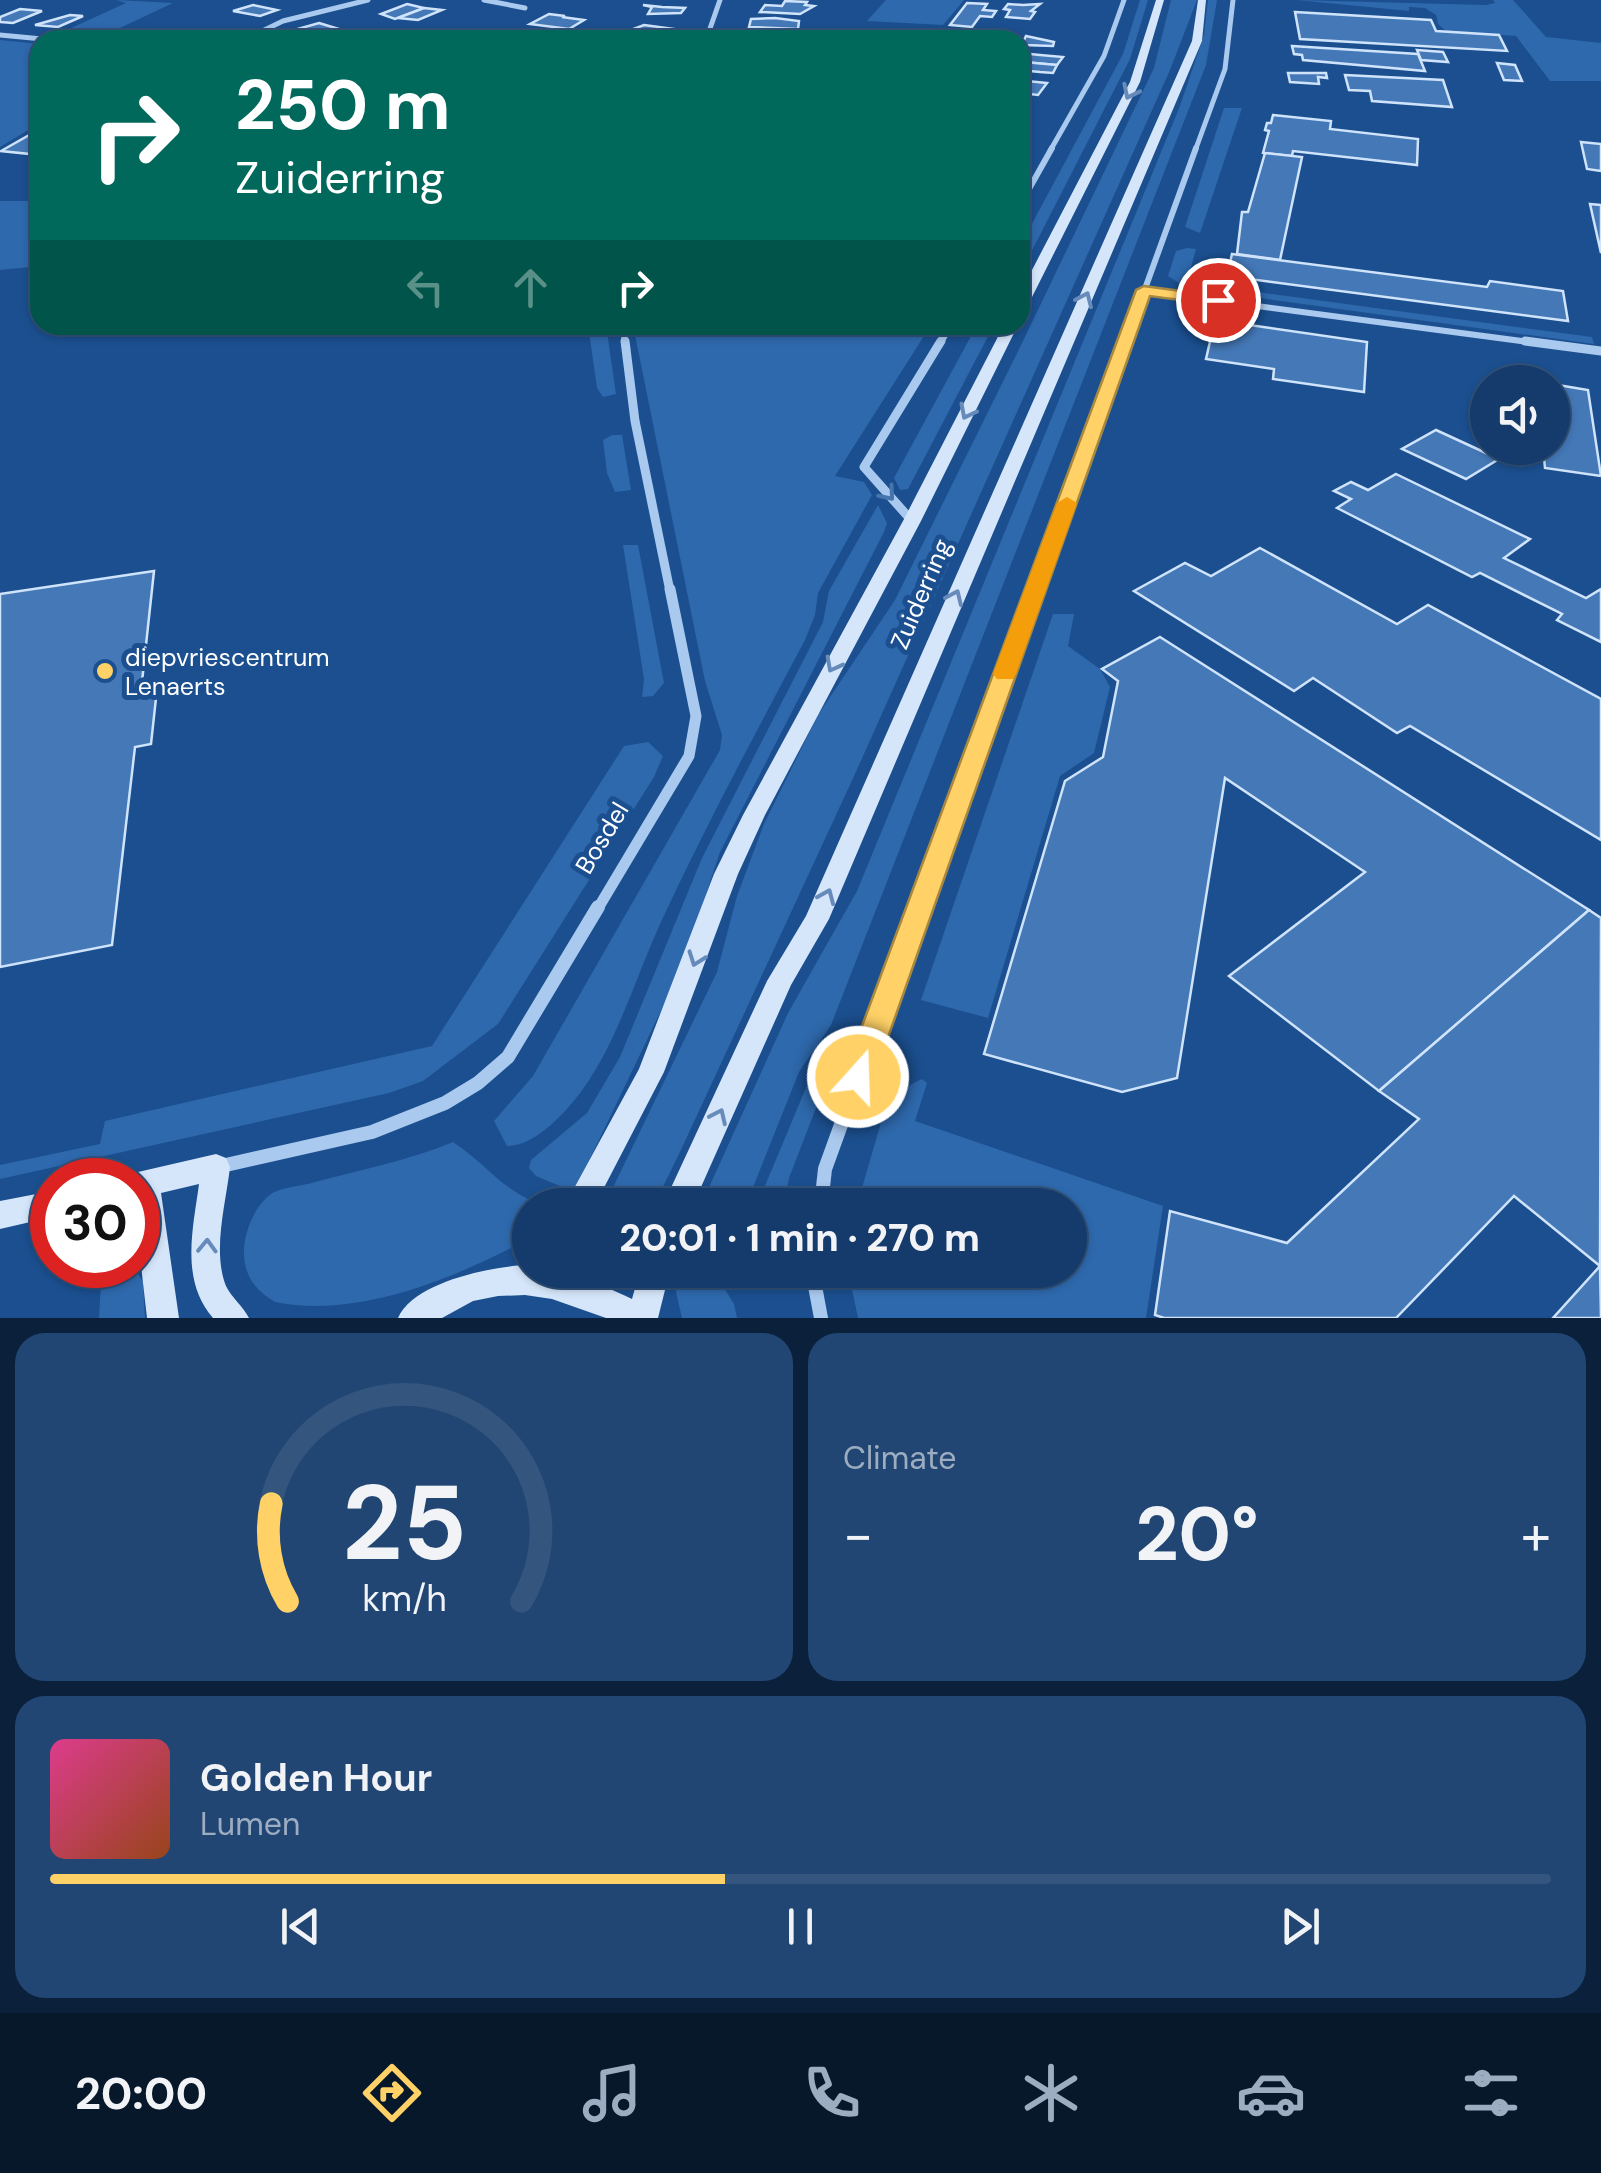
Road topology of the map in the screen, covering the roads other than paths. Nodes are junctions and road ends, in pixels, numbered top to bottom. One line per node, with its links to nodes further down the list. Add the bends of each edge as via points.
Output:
1 (368, 0): 9 (street)
2 (484, 0): 8 (street)
3 (720, 0): 10 (street)
4 (1124, 0): 13 (street, via 1104,56)
5 (1160, 0): 14 (main road, one-way to 14, via 1135,82)
6 (1202, 0): 24 (main road, Zuiderring, one-way to 6, via 780,981 817,919 1197,41)
7 (1233, 0): 15 (street, via 1226,69)
8 (526, 8)
9 (265, 30)
10 (710, 30)
11 (0, 35): 12 (street)
12 (30, 38)
13 (1030, 187)
14 (1030, 287)
15 (1144, 290): 19 (street); 25 (street)
16 (624, 335): 21 (street, Bosdel, via 642,456 696,716 689,756 508,1056 486,1080 419,1117)
17 (945, 335): 20 (street, Zuiderring, one-way to 20, via 864,467)
18 (1006, 335): 20 (main road, Zuiderring, one-way to 20)
19 (1601, 351)
20 (912, 521): 23 (main road, Zuiderring, one-way to 23, via 754,816 650,1072)
21 (216, 1167): 22 (main road, Bosdel); 34 (main road, one-way to 21, via 213,1294 205,1256)
22 (160, 1180)
23 (589, 1188)
24 (686, 1188)
25 (823, 1188)
26 (30, 1209): 27 (main road)
27 (0, 1215)
28 (512, 1277): 35 (main road, via 443,1296)
29 (157, 1288): 33 (main road, Bosdel)
30 (573, 1288): 36 (main road)
31 (649, 1288): 36 (main road)
32 (815, 1288): 37 (street)
33 (162, 1318)
34 (233, 1318)
35 (414, 1318)
36 (640, 1318)
37 (821, 1318)

